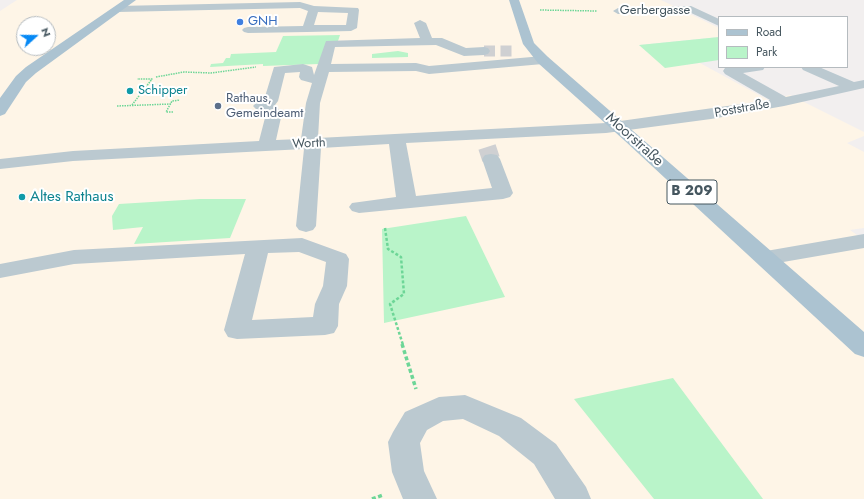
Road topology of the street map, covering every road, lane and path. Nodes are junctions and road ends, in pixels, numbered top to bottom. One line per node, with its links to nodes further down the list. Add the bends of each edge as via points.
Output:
1 (131, 0): 3 (main road)
2 (516, 5): 5 (path, Gerbergasse); 11 (main road, Moorstraße / B 209, via 524,33)
3 (118, 9): 4 (street, via 300,5); 27 (main road, via 26,75 9,95)
4 (314, 9): 8 (street); 8 (street, via 354,10 351,28)
5 (618, 11): 6 (street, Gerbergasse, via 691,9)
6 (718, 22)
7 (420, 23): 10 (street)
8 (307, 29): 9 (street)
9 (248, 30)
10 (428, 42): 12 (street, via 438,41 464,52); 18 (street, via 330,44)
11 (534, 50): 13 (street); 14 (main road, Moorstraße / B 209)
12 (484, 51)
13 (517, 51)
14 (543, 60): 18 (street, via 429,70 416,67); 29 (main road, Moorstraße / B 209)
15 (258, 67): 19 (path)
16 (751, 68): 23 (street, via 730,71)
17 (811, 68): 21 (street)
18 (321, 75): 31 (street, via 313,103); 32 (street, via 306,77 306,70 303,68 279,70 271,101 261,106 274,113)
19 (156, 76)
20 (136, 79): 26 (path, via 152,78)
21 (858, 85): 23 (street, Poststraße)
22 (180, 100): 24 (path, via 172,100)
23 (784, 102): 29 (street, Poststraße)
24 (171, 104): 26 (path); 28 (path, via 166,112)
25 (117, 106): 26 (path)
26 (131, 106)
27 (0, 111)
28 (173, 112)
29 (619, 126): 33 (street, Worth); 41 (main road, Moorstraße / B 209)
30 (397, 140): 31 (street, Worth); 33 (street, Worth); 35 (street)
31 (311, 144): 32 (street, Worth); 37 (street)
32 (266, 146): 34 (street, Worth, via 73,156)
33 (487, 147): 35 (street, via 503,193)
34 (0, 164)
35 (407, 203): 36 (street)
36 (358, 207)
37 (306, 226)
38 (385, 229): 44 (path, via 388,249 401,257 404,294 390,304)
39 (864, 241): 41 (street)
40 (258, 247): 40 (street, via 302,245 338,258 335,286 327,304 325,326 237,330); 42 (street, via 74,257)
41 (766, 258): 43 (main road, Moorstraße / B 209)
42 (0, 271)
43 (864, 348)
44 (411, 374)
45 (420, 499): 46 (street, via 408,472 404,442 416,421 439,409 465,407 510,426 545,454)
46 (574, 499)

